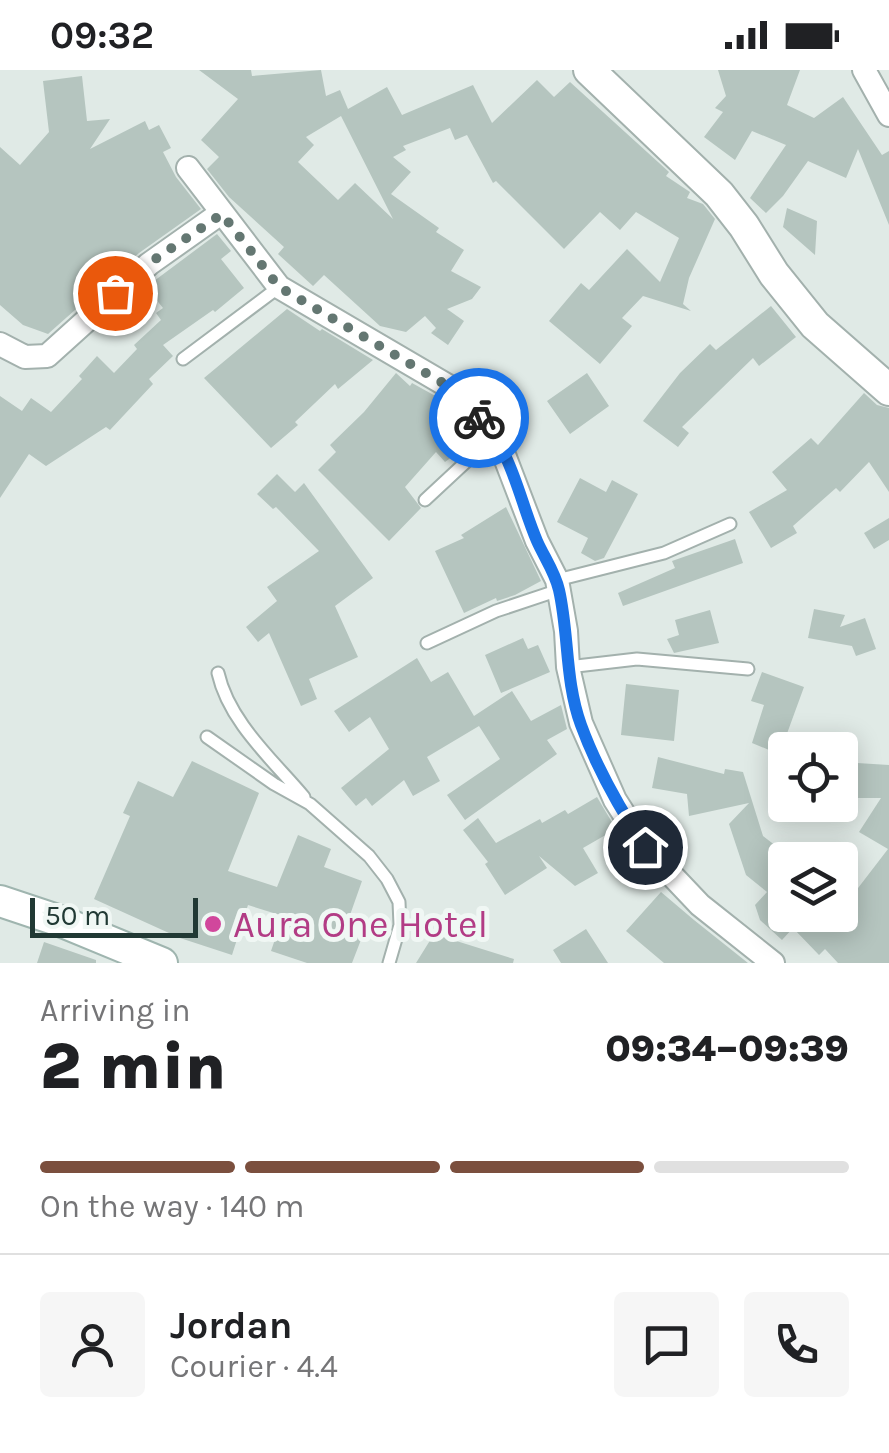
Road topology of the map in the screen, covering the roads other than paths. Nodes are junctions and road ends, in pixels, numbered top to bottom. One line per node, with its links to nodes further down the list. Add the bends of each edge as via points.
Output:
1 (589, 70): 9 (street, via 719,194 815,325)
2 (864, 70): 3 (street)
3 (889, 116)
4 (188, 168): 5 (street)
5 (222, 214): 6 (street); 7 (street, via 148,264 47,356 25,357)
6 (279, 287): 8 (lane); 10 (street, via 448,386)
7 (0, 344)
8 (182, 359)
9 (889, 390)
10 (496, 434): 11 (lane); 13 (street)
11 (425, 500)
12 (730, 524): 13 (lane, via 664,553)
13 (558, 585): 14 (lane); 15 (street)
14 (427, 642)
15 (568, 667): 16 (lane, via 637,659); 23 (street, via 580,724 645,847 700,905)
16 (748, 668)
17 (218, 674): 19 (lane, via 240,720)
18 (207, 737): 19 (lane)
19 (310, 804): 22 (lane, via 369,856 399,902)
20 (0, 901): 21 (street)
21 (162, 963)
22 (389, 963)
23 (773, 963)

